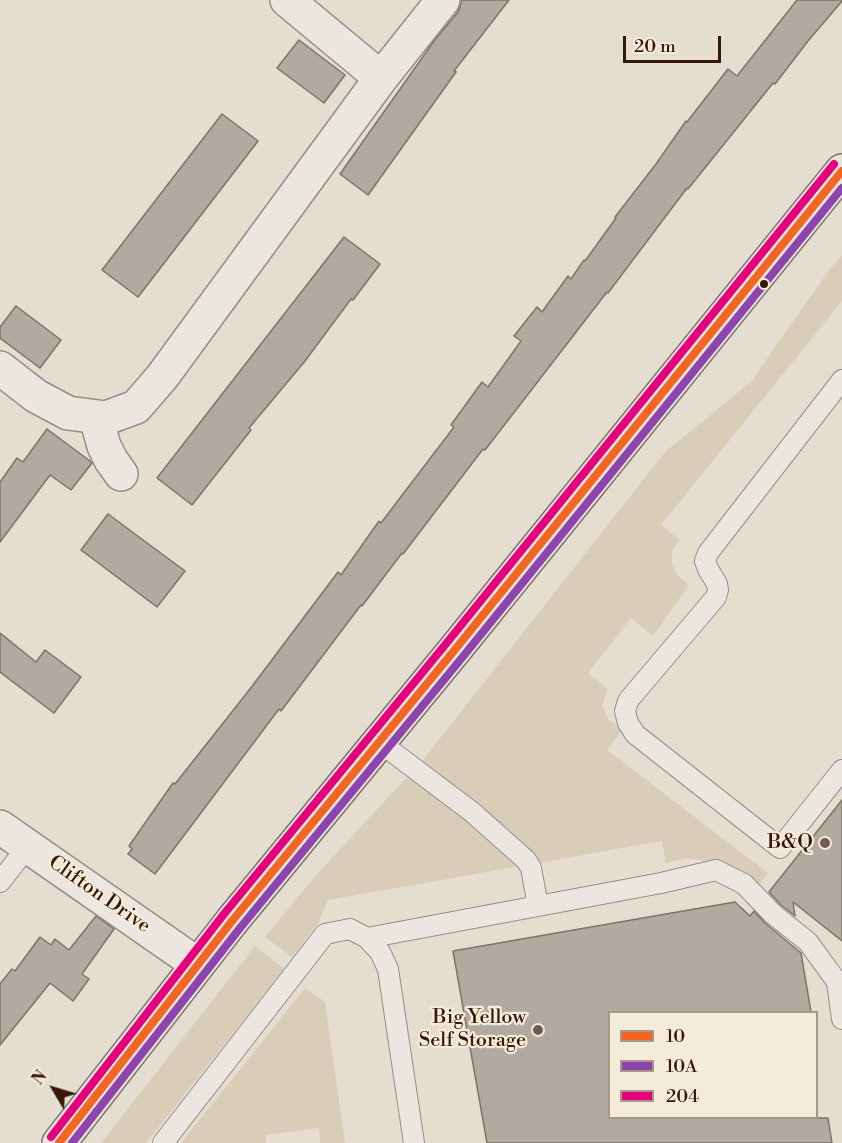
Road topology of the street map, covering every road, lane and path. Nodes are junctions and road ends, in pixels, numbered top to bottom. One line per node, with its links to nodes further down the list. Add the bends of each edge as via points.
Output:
1 (287, 0): 3 (street)
2 (443, 0): 3 (street)
3 (381, 78): 7 (street, via 136,407 106,418)
4 (842, 171): 9 (main road)
5 (3, 376): 7 (street, via 68,413)
6 (842, 380): 10 (lane, via 708,554 705,561 717,584 716,597 628,701 625,711 635,734 780,848)
7 (96, 417): 8 (street, via 104,446)
8 (121, 474)
9 (378, 741): 14 (lane, via 472,812 526,860); 16 (main road)
10 (842, 770)
11 (0, 827): 12 (street, Clifton Drive)
12 (28, 846): 13 (lane); 16 (street, Clifton Drive)
13 (0, 882)
14 (538, 906): 15 (lane); 17 (lane, via 716,870 744,884 808,942 837,982)
15 (367, 938): 19 (lane, via 350,929 325,934); 20 (lane, via 388,969)
16 (197, 964): 18 (main road)
17 (842, 1019)
18 (59, 1143)
19 (163, 1143)
20 (414, 1143)

